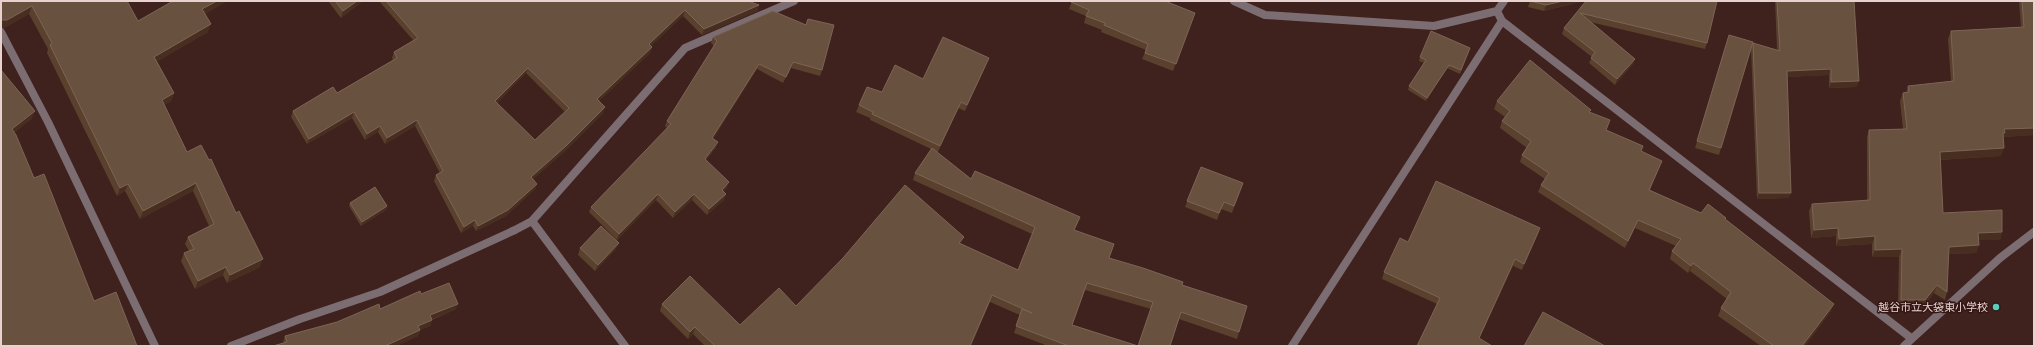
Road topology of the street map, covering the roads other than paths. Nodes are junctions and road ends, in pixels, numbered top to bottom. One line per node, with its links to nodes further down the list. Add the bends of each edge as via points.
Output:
1 (794, 1): 7 (street, via 685,48)
2 (1234, 1): 4 (street, via 1265,15 1434,26)
3 (1504, 1): 4 (street)
4 (1497, 11): 5 (street)
5 (1502, 21): 9 (street); 13 (street)
6 (1, 32): 10 (street, via 48,122)
7 (532, 221): 11 (street, via 380,292); 12 (street)
8 (2034, 232): 9 (street, via 2000,258)
9 (1911, 338): 14 (street)
10 (155, 346)
11 (231, 346)
12 (625, 346)
13 (1292, 346)
14 (1904, 346)

